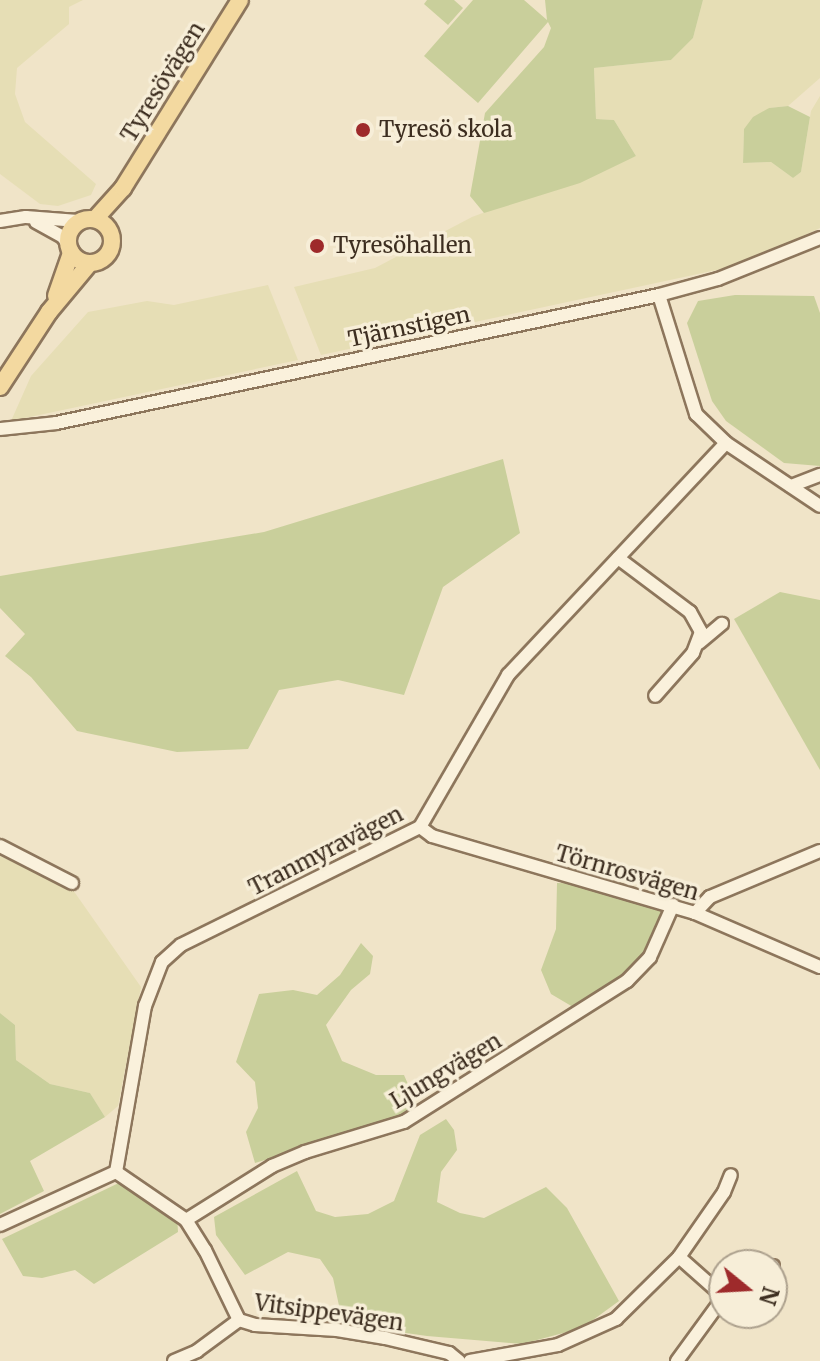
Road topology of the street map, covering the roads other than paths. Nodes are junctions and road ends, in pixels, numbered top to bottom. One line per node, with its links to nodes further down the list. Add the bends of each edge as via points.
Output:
1 (240, 0): 2 (main road, Tyresövägen)
2 (123, 188): 4 (main road, Tyresövägen); 6 (main road, Tyresövägen)
3 (26, 217): 4 (street); 5 (street); 8 (street, via 52,230)
4 (87, 220): 6 (main road); 8 (main road, Tyresövägen, via 70,230)
5 (0, 221)
6 (110, 230): 9 (main road, Tyresövägen, via 109,253)
7 (820, 238): 10 (street, Tjärnstigen, via 718,279)
8 (69, 249): 9 (main road, via 78,260); 11 (main road, Tyresövägen)
9 (90, 263): 11 (main road, Tyresövägen)
10 (659, 295): 13 (street, Tjärnstigen, via 56,423); 14 (street, via 689,400 705,425)
11 (49, 312): 12 (main road, Tyresövägen)
12 (0, 387)
13 (0, 429)
14 (726, 443): 16 (street); 18 (street, Tranmyravägen)
15 (820, 475): 16 (street)
16 (791, 486): 17 (street)
17 (820, 506)
18 (618, 558): 20 (street, via 690,612 701,632); 22 (street, Tranmyravägen, via 508,675)
19 (722, 624): 20 (street)
20 (699, 643): 21 (street)
21 (655, 696)
22 (420, 827): 26 (street, Törnrosvägen, via 432,836); 29 (street, Tranmyravägen, via 181,945 162,962 145,1006)
23 (2, 846): 25 (street)
24 (820, 851): 27 (street, via 710,897)
25 (72, 883)
26 (673, 905): 27 (street, Törnrosvägen); 31 (street, Ljungvägen, via 650,957 627,981 457,1091 404,1122 272,1166)
27 (695, 913): 28 (street, Törnrosvägen)
28 (820, 967)
29 (116, 1172): 31 (street); 32 (street)
30 (731, 1175): 33 (street)
31 (186, 1220): 36 (street)
32 (0, 1225)
33 (679, 1257): 34 (street); 39 (street, via 616,1319 558,1345)
34 (708, 1284)
35 (708, 1319): 40 (street)
36 (239, 1320): 37 (street); 38 (street, Vitsippevägen, via 385,1338 449,1353)
37 (174, 1361)
38 (459, 1361)
39 (470, 1361)
40 (677, 1361)

